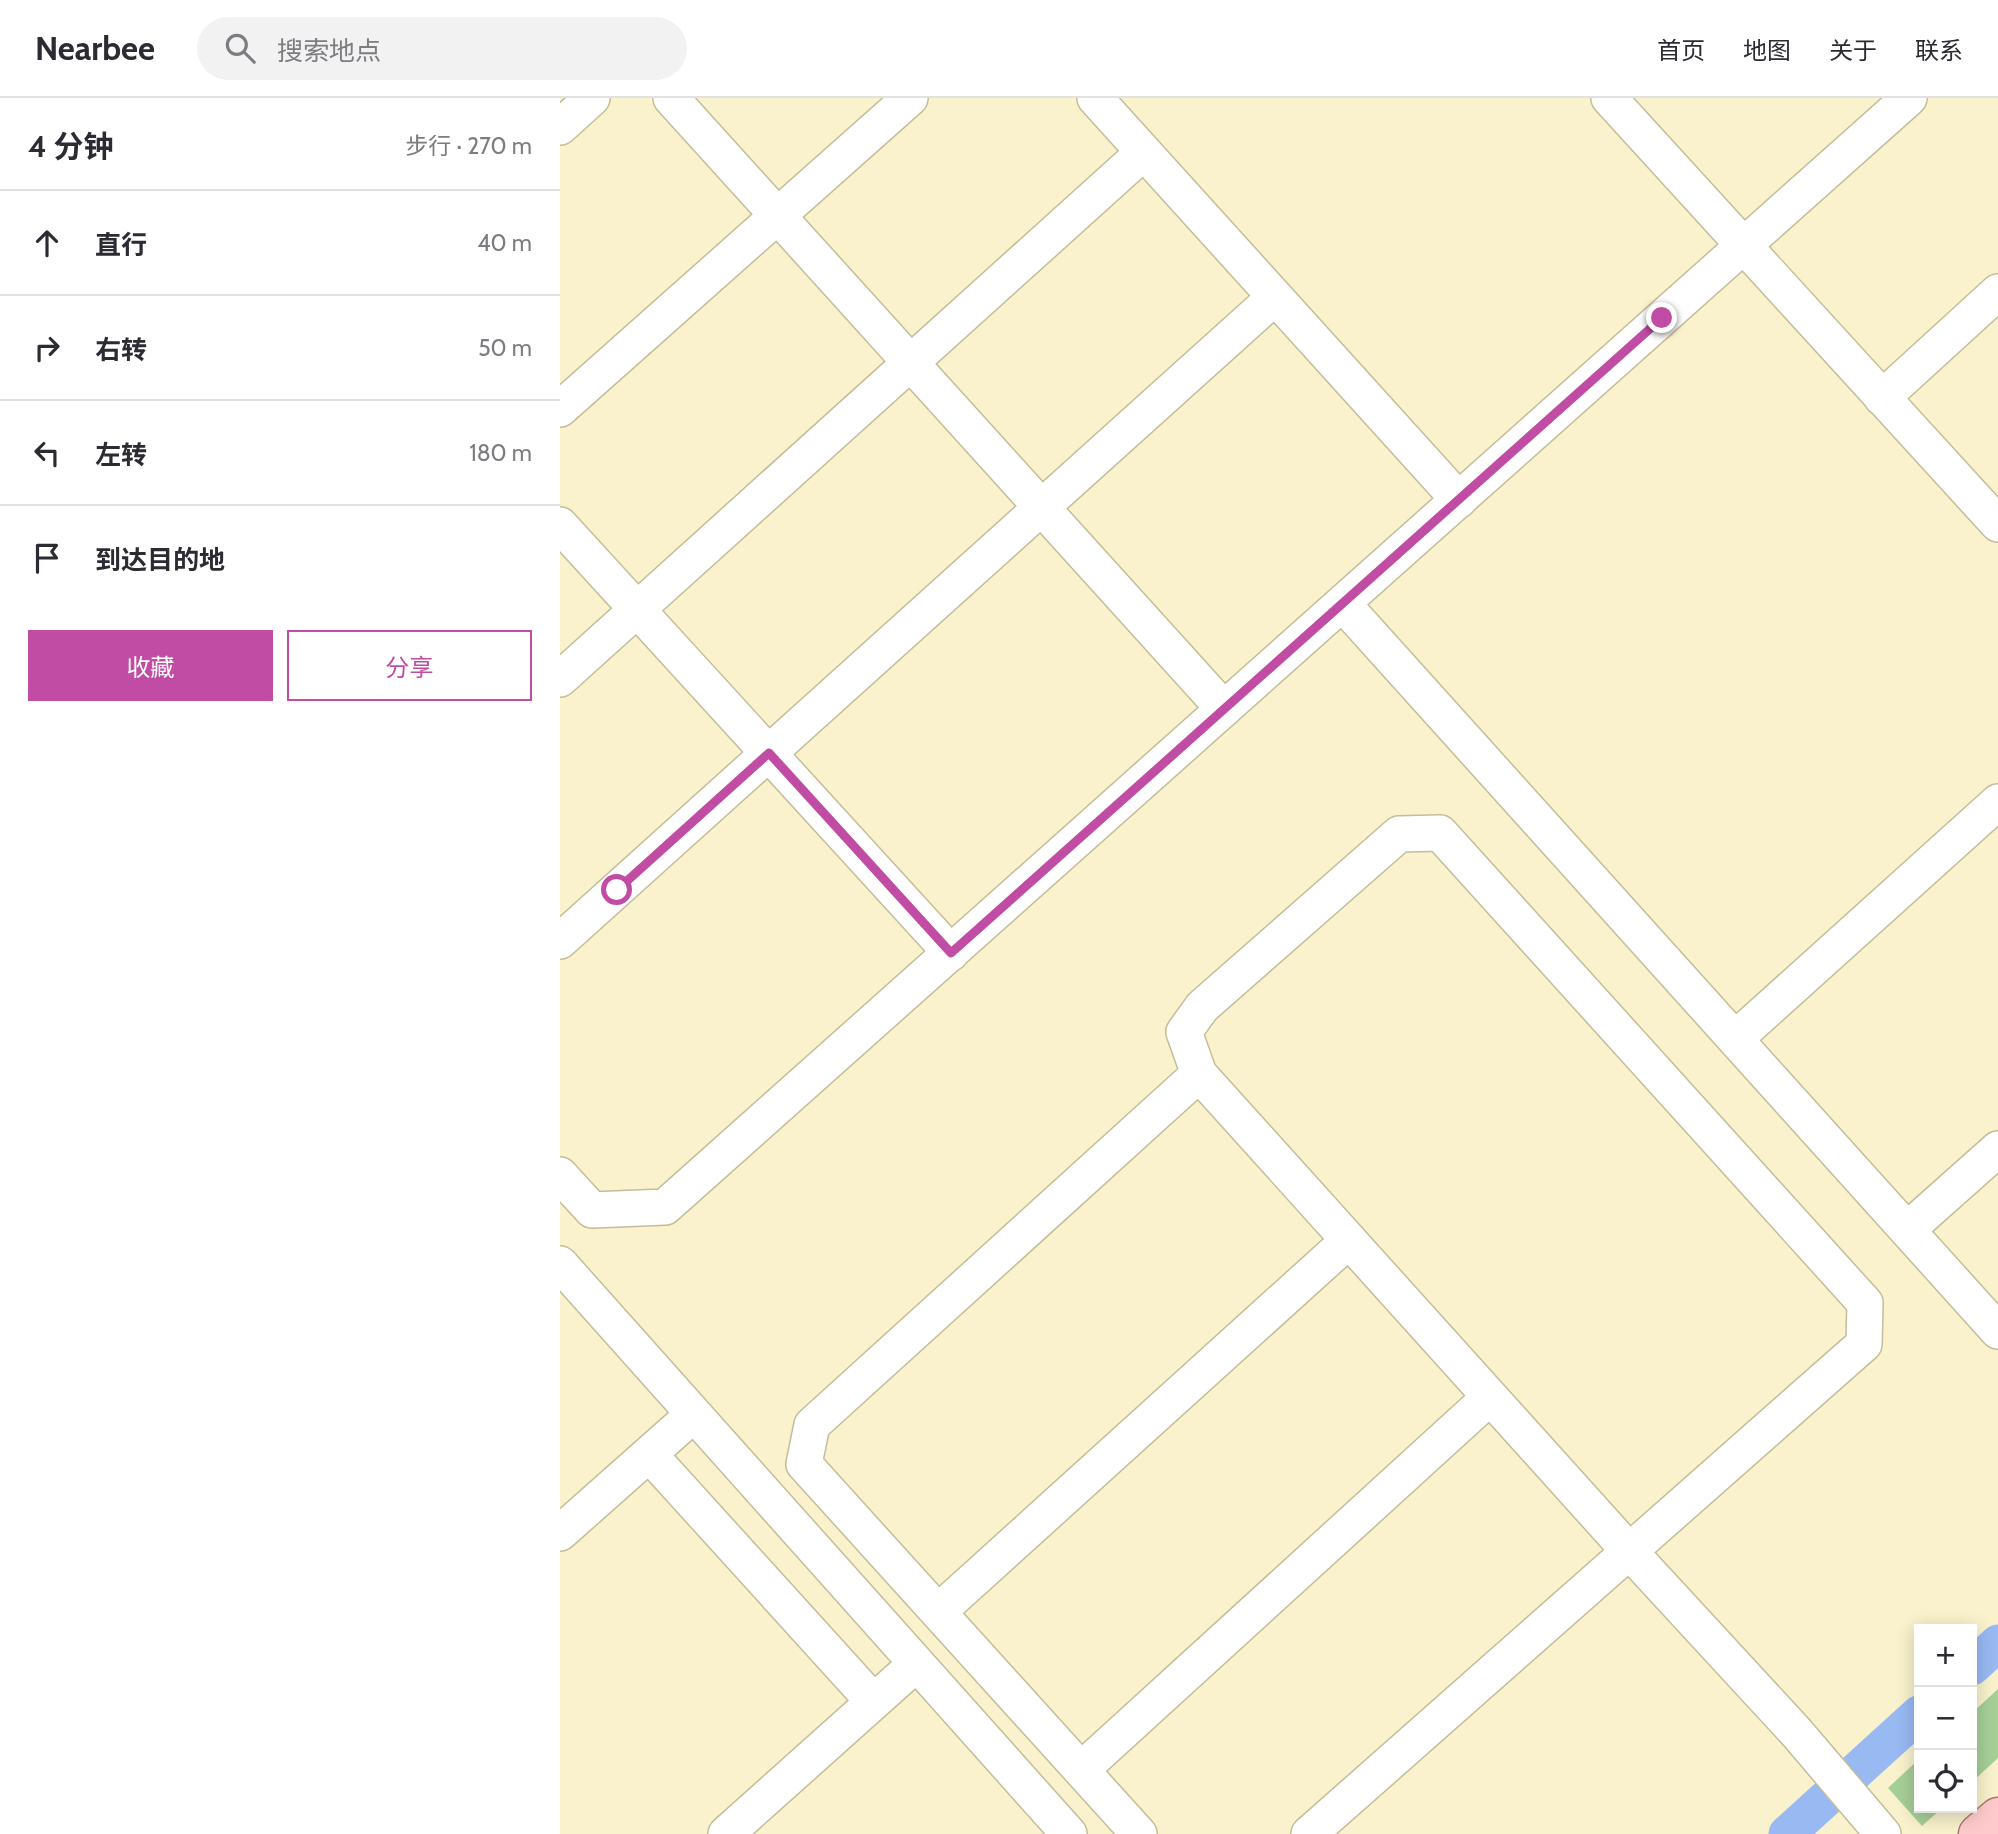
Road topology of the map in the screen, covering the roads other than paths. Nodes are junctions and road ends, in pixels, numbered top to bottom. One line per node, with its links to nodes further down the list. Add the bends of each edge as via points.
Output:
1 (592, 98): 7 (lane)
2 (671, 98): 9 (lane)
3 (910, 98): 9 (lane)
4 (1095, 98): 8 (lane)
5 (1609, 98): 10 (lane)
6 (1909, 98): 10 (lane)
7 (560, 127)
8 (1144, 152): 12 (lane); 13 (lane)
9 (777, 216): 13 (lane); 15 (lane)
10 (1744, 246): 14 (lane); 16 (lane)
11 (1998, 292): 14 (lane)
12 (1275, 297): 16 (lane); 17 (lane)
13 (910, 363): 17 (lane); 21 (lane)
14 (1882, 398): 18 (lane)
15 (560, 409)
16 (1459, 500): 20 (lane)
17 (1041, 508): 23 (lane); 24 (lane)
18 (1998, 524)
19 (560, 525): 21 (lane)
20 (1343, 604): 23 (lane); 28 (lane)
21 (637, 609): 22 (lane); 24 (lane)
22 (560, 679)
23 (1224, 709): 27 (lane)
24 (769, 753): 26 (lane); 27 (lane)
25 (1998, 803): 28 (lane)
26 (560, 941)
27 (951, 953): 31 (lane, via 665,1207 592,1210)
28 (1735, 1039): 32 (lane)
29 (1199, 1074): 33 (lane); 40 (lane, via 1184,1032 1202,1007 1399,834 1440,832 1865,1303 1864,1344); 41 (lane, via 812,1425 804,1464)
30 (1998, 1150): 32 (lane)
31 (560, 1175)
32 (1907, 1230): 35 (lane)
33 (1349, 1240): 36 (lane); 41 (lane)
34 (560, 1264): 37 (lane)
35 (1998, 1331)
36 (1490, 1397): 40 (lane); 44 (lane)
37 (694, 1414): 38 (lane); 42 (lane)
38 (649, 1454): 39 (lane); 43 (lane)
39 (560, 1533)
40 (1630, 1552): 46 (lane); 50 (lane)
41 (937, 1612): 44 (lane)
42 (916, 1664): 43 (lane); 48 (lane)
43 (873, 1701): 47 (lane)
44 (1081, 1770): 49 (lane)
45 (1998, 1817): 51 (main road)
46 (1881, 1831)
47 (726, 1834)
48 (1069, 1834)
49 (1139, 1834)
50 (1309, 1834)
51 (1978, 1834)

